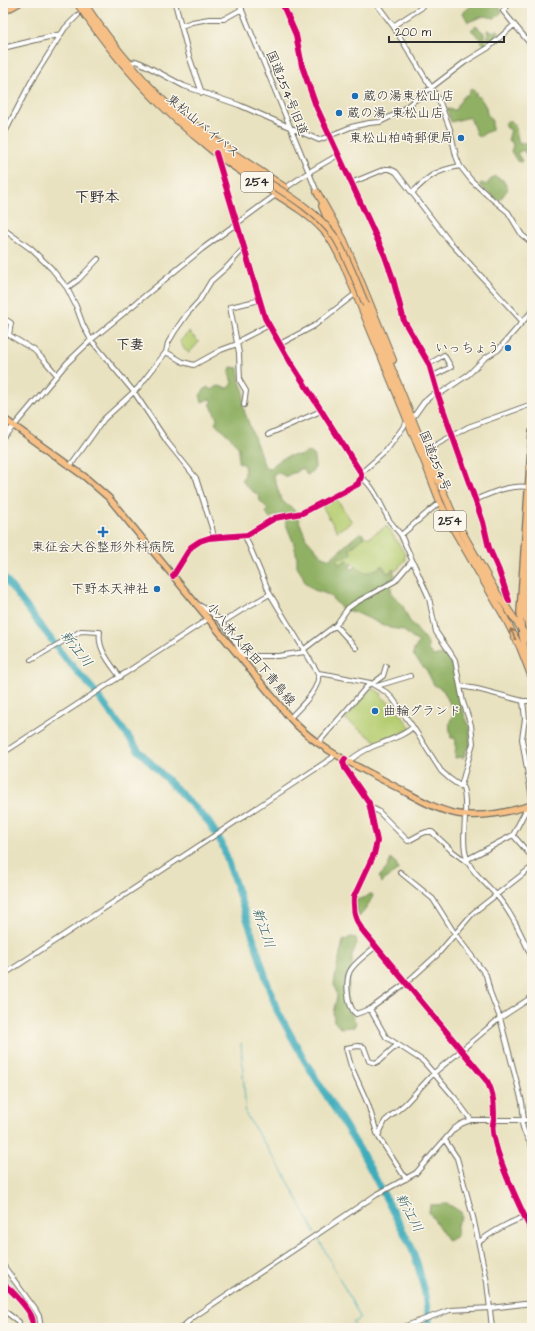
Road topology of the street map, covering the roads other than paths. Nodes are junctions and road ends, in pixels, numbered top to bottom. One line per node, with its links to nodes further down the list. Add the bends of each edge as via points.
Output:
1 (10, 3): 11 (highway)
2 (19, 3): 13 (highway)
3 (77, 3): 28 (highway, 東松山バイパス / 254, via 139,82 182,126)
4 (84, 3): 21 (highway, 東松山バイパス / 254)
5 (175, 3): 16 (street)
6 (239, 3): 12 (street, 国道254号旧道)
7 (282, 3): 27 (street, via 296,34 302,66 316,106)
8 (376, 3): 17 (street)
9 (426, 3): 17 (street)
10 (510, 3): 15 (street, via 503,11)
11 (3, 7)
12 (242, 9): 16 (street, via 224,19 203,20); 25 (street, 国道254号旧道)
13 (3, 12)
14 (78, 15): 18 (street)
15 (514, 25): 19 (street); 22 (street, via 488,48 464,62)
16 (181, 26): 23 (street)
17 (393, 26): 22 (street)
18 (61, 34): 20 (street); 26 (street, via 31,82)
19 (532, 46)
20 (3, 48)
21 (129, 64): 23 (street, via 136,61); 24 (highway, 東松山バイパス / 254)
22 (431, 88): 27 (street, via 380,122 351,128); 30 (street, via 446,116)
23 (202, 93): 25 (street, via 239,105)
24 (167, 104): 33 (highway, via 230,151); 66 (highway, 東松山バイパス / 254, bridge, via 204,138 310,211 325,225 341,248 366,305)
25 (290, 127): 27 (street, via 319,140); 31 (street, 国道254号旧道)
26 (3, 136)
27 (330, 136): 29 (street)
28 (216, 153): 36 (highway, 東松山バイパス / 254); 37 (street)
29 (338, 155): 31 (street); 32 (street)
30 (460, 166): 35 (street, via 428,177); 41 (street, via 486,194 506,209 522,235)
31 (309, 172): 33 (street); 34 (street, 国道254号旧道)
32 (351, 184): 35 (street, via 390,169 396,172); 57 (street, via 385,256 404,321)
33 (286, 188): 36 (street)
34 (317, 192): 39 (highway); 40 (highway)
35 (412, 193): 51 (street, via 449,241)
36 (277, 195): 37 (street); 44 (highway, 東松山バイパス / 254, via 308,216 323,230)
37 (236, 223): 42 (street); 53 (street)
38 (3, 229): 45 (street, via 40,257)
39 (343, 237): 40 (highway, via 337,237); 46 (highway)
40 (335, 241): 44 (highway)
41 (532, 243)
42 (244, 248): 48 (street); 56 (street, via 230,265 211,281 170,339)
43 (98, 259): 45 (street)
44 (343, 263): 47 (highway, 東松山バイパス / 254)
45 (67, 288): 53 (street)
46 (364, 290): 47 (highway, via 361,296); 66 (highway, via 406,393)
47 (355, 294): 55 (street, via 314,326); 66 (highway, 東松山バイパス / 254)
48 (260, 300): 52 (street); 54 (street, via 230,307)
49 (532, 310): 51 (street)
50 (3, 318): 58 (street, via 12,324 9,335 34,350)
51 (522, 321): 61 (street, via 498,350 485,358 469,374)
52 (269, 325): 54 (street); 55 (street)
53 (91, 340): 58 (street); 60 (street)
54 (237, 344): 56 (street, via 214,353 194,365); 63 (street, via 240,381 246,391)
55 (280, 344): 64 (street)
56 (166, 352): 60 (street)
57 (429, 364): 59 (street); 59 (street, via 444,355 451,367)
58 (57, 375): 67 (street)
59 (433, 376): 61 (street)
60 (134, 392): 73 (street, via 104,419); 81 (street, via 168,443 196,478)
61 (437, 393): 66 (street, via 424,402); 70 (street)
62 (532, 404): 70 (street, via 468,427)
63 (244, 405)
64 (321, 411): 69 (street); 74 (street)
65 (3, 418): 67 (main road, 小八林久保田下青鳥線)
66 (410, 420): 72 (highway, 国道254号 / 254); 74 (street, via 386,451)
67 (14, 426): 71 (street); 73 (main road, 小八林久保田下青鳥線)
68 (532, 432): 75 (main road)
69 (269, 434)
70 (453, 436): 72 (street); 76 (street)
71 (3, 437)
72 (423, 452): 77 (highway, 国道254号 / 254); 88 (highway, 国道254号 / 254, via 477,560)
73 (70, 466): 83 (main road, 小八林久保田下青鳥線, via 111,500)
74 (361, 475): 78 (street); 79 (street, via 358,484 302,513 275,518)
75 (530, 488): 76 (street, via 512,487); 80 (main road); 87 (main road)
76 (475, 500): 85 (street, via 489,548)
77 (440, 502): 78 (street); 90 (highway, 国道254号 / 254)
78 (401, 535): 82 (street)
79 (245, 536): 81 (street); 84 (street)
80 (530, 536): 87 (main road)
81 (214, 538): 83 (street, via 204,539 192,548)
82 (412, 561): 94 (street, via 396,581 348,608); 109 (street, via 429,598 436,632 454,660)
83 (173, 576): 86 (main road, 小八林久保田下青鳥線)
84 (270, 594): 93 (street); 98 (street)
85 (509, 601)
86 (195, 603): 92 (main road, 小八林久保田下青鳥線); 93 (street, via 210,610)
87 (523, 605): 88 (main road, via 514,612); 89 (main road); 96 (main road)
88 (508, 609): 91 (highway, 国道254号 / 254)
89 (520, 615): 91 (main road); 95 (main road)
90 (504, 616): 91 (main road); 106 (highway, 国道254号 / 254, one-way to 90)
91 (513, 618): 95 (highway, 国道254号 / 254)
92 (208, 619): 99 (main road, 小八林久保田下青鳥線); 105 (street)
93 (223, 622): 99 (street, via 235,640)
94 (336, 626): 97 (street); 98 (street)
95 (520, 628): 96 (highway, 国道254号 / 254); 103 (main road)
96 (532, 644)
97 (356, 648)
98 (304, 651): 99 (street, via 278,656); 102 (street)
99 (241, 657): 112 (main road, 小八林久保田下青鳥線)
100 (31, 660): 105 (street, via 81,631 100,632 104,653)
101 (386, 666): 107 (street, via 382,676)
102 (318, 673): 107 (street); 112 (street, via 314,690)
103 (532, 674)
104 (410, 676): 108 (street)
105 (120, 677): 115 (street)
106 (532, 678)
107 (371, 684): 108 (street); 114 (street)
108 (377, 686): 113 (street, via 386,692)
109 (460, 686): 110 (street); 118 (street, via 471,725 473,743)
110 (523, 701): 111 (street); 119 (street, via 525,719 522,739)
111 (532, 701)
112 (290, 718): 114 (main road, 小八林久保田下青鳥線)
113 (413, 727): 117 (street, via 401,736); 118 (street, via 442,771)
114 (318, 743): 116 (main road, 小八林久保田下青鳥線)
115 (3, 753)
116 (336, 754): 117 (main road, 小八林久保田下青鳥線); 133 (street)
117 (347, 760): 121 (street, via 343,762 345,768 368,800); 123 (main road, 小八林久保田下青鳥線, via 430,804)
118 (461, 786): 123 (street)
119 (532, 799)
120 (532, 805): 122 (main road, 小八林久保田下青鳥線)
121 (370, 807): 126 (street, via 378,810 408,841 426,832 432,832 452,851); 131 (street, via 376,848 356,893 354,904 359,927)
122 (525, 807): 123 (main road, 小八林久保田下青鳥線, via 484,816); 124 (street)
123 (466, 815): 126 (street, via 464,828)
124 (513, 835): 125 (street); 126 (street)
125 (532, 857)
126 (468, 861): 129 (street)
127 (532, 867): 129 (street)
128 (400, 872): 130 (street, via 433,899)
129 (497, 895): 130 (street, via 473,913); 132 (street, via 512,917)
130 (455, 934): 134 (street, via 437,955); 137 (street, via 486,975)
131 (375, 947): 134 (street); 136 (street, via 352,968 348,980 353,1012 356,1014)
132 (532, 958)
133 (3, 975)
134 (406, 983): 136 (street); 139 (street)
135 (532, 997): 137 (street)
136 (370, 1009): 138 (street, via 386,1037)
137 (500, 1018): 139 (street); 143 (street, via 522,1102)
138 (397, 1045): 140 (street, via 419,1058); 145 (street, via 375,1063 369,1061 364,1047 346,1048)
139 (461, 1051): 140 (street); 142 (street, via 491,1089)
140 (434, 1073): 141 (street); 145 (street, via 385,1121)
141 (471, 1120): 142 (street); 146 (street, via 454,1129)
142 (494, 1120): 143 (street); 150 (street, via 500,1160)
143 (523, 1120): 144 (street); 147 (street, via 524,1131)
144 (532, 1120)
145 (378, 1136): 148 (street)
146 (445, 1140): 148 (street, via 416,1173); 152 (street, via 457,1158)
147 (532, 1147)
148 (406, 1179): 160 (street, via 378,1194 195,1316)
149 (532, 1215): 150 (street)
150 (525, 1216): 151 (street); 152 (street, via 495,1230)
151 (532, 1232)
152 (479, 1242): 155 (street)
153 (3, 1265): 159 (street, via 35,1309)
154 (532, 1303): 155 (street)
155 (491, 1308): 157 (street, via 450,1310); 161 (street)
156 (3, 1310): 158 (street, via 19,1322)
157 (403, 1327)
158 (18, 1328)
159 (41, 1328)
160 (181, 1328)
161 (492, 1328)

